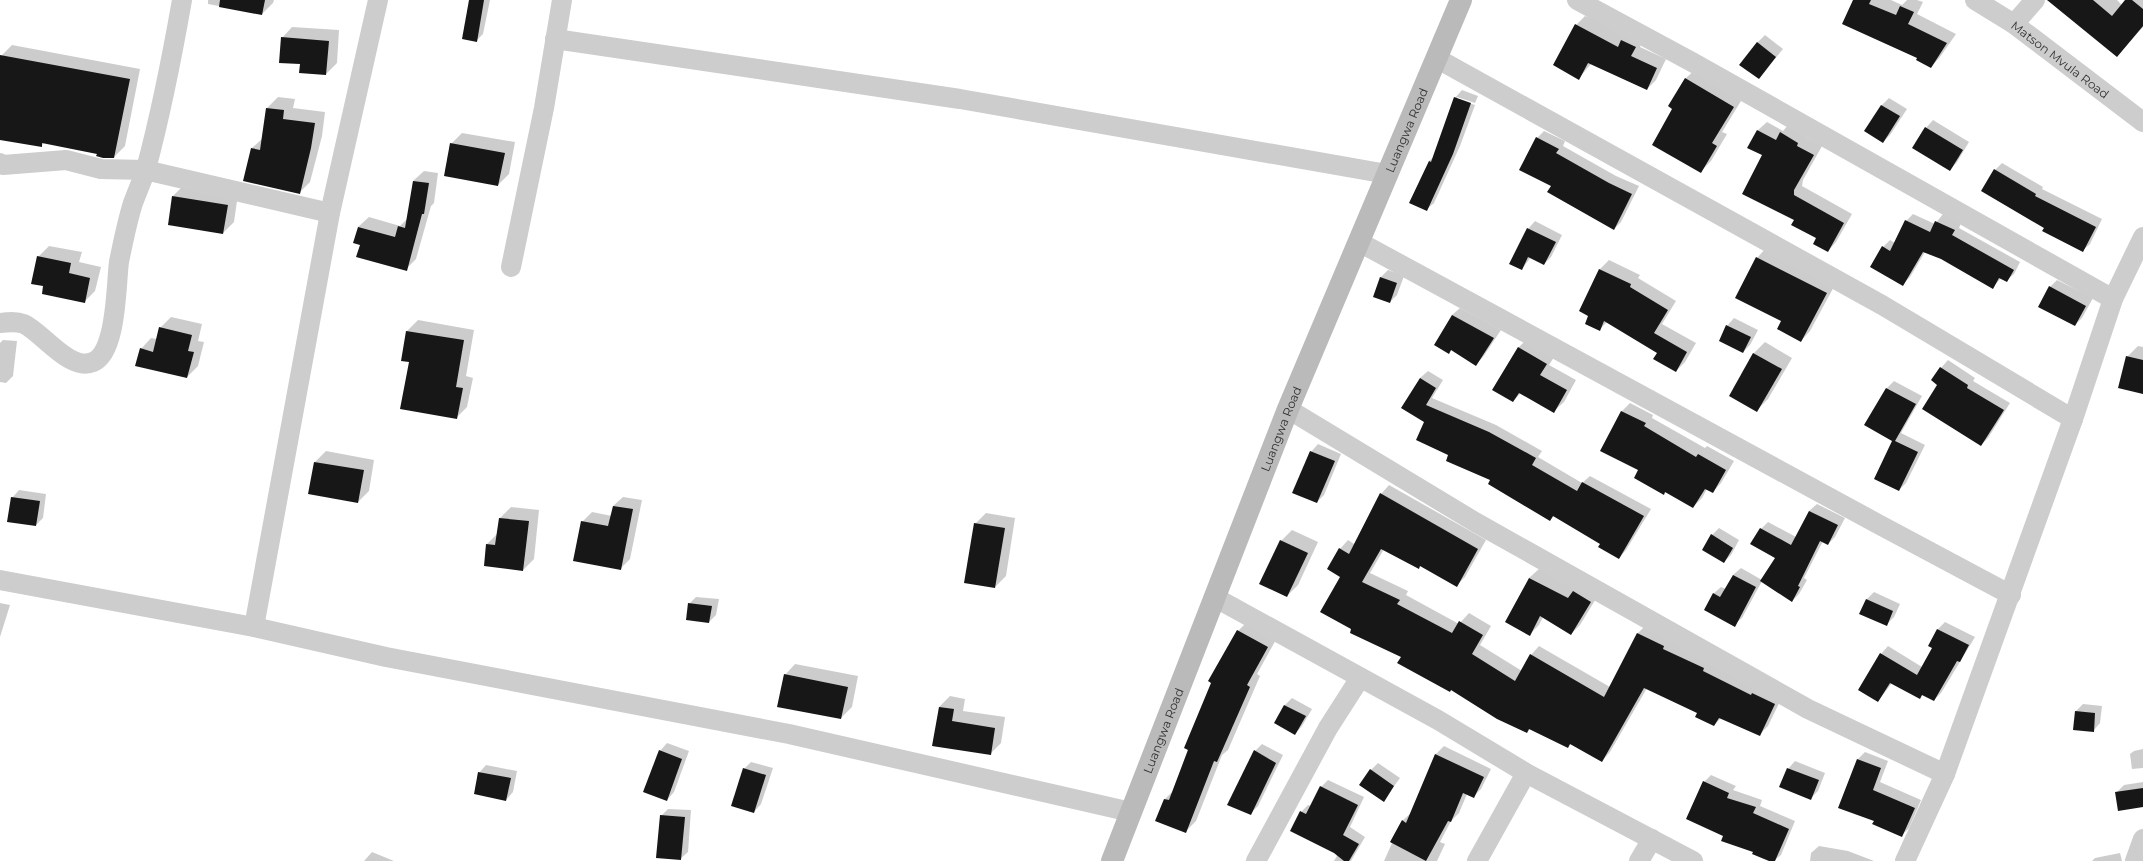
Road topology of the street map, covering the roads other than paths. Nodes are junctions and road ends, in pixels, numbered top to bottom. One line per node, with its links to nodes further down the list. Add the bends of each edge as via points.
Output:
1 (182, 0): 13 (street)
2 (378, 0): 15 (street)
3 (562, 0): 9 (street)
4 (1461, 0): 10 (street, Luangwa Road)
5 (1576, 0): 19 (street, via 1692,62)
6 (1975, 0): 8 (street, Matson Mvula Road)
7 (2035, 0): 8 (street)
8 (2014, 24): 11 (street, Matson Mvula Road)
9 (555, 39): 14 (street, via 960,99); 18 (street, via 544,108)
10 (1436, 58): 14 (street, Luangwa Road); 22 (street, via 1882,305)
11 (2143, 122)
12 (0, 163): 13 (street, via 2,165 66,160 101,169)
13 (145, 170): 15 (street); 20 (street, via 133,202 119,264 116,306 101,356 93,362 75,361 66,357 36,331 22,324)
14 (1388, 174): 17 (street, Luangwa Road)
15 (330, 213): 26 (street)
16 (2143, 236): 19 (street)
17 (1359, 242): 21 (street, Luangwa Road); 24 (street)
18 (511, 267)
19 (2113, 299): 22 (street)
20 (0, 323)
21 (1288, 409): 25 (street, Luangwa Road); 29 (street, via 1475,522 1808,709)
22 (2074, 419): 24 (street)
23 (0, 580): 26 (street)
24 (2011, 595): 29 (street)
25 (1214, 597): 27 (street); 30 (street, Luangwa Road)
26 (254, 627): 30 (street, via 386,657 789,734)
27 (1360, 678): 28 (street, via 1438,720); 34 (street, via 1328,728)
28 (1526, 773): 31 (street); 35 (street)
29 (1945, 774): 38 (street)
30 (1131, 812): 33 (street, Luangwa Road)
31 (1652, 839): 36 (street); 37 (street)
32 (2143, 839): 39 (street)
33 (1112, 861)
34 (1256, 861)
35 (1477, 861)
36 (1639, 861)
37 (1693, 861)
38 (1905, 861)
39 (2135, 861)

